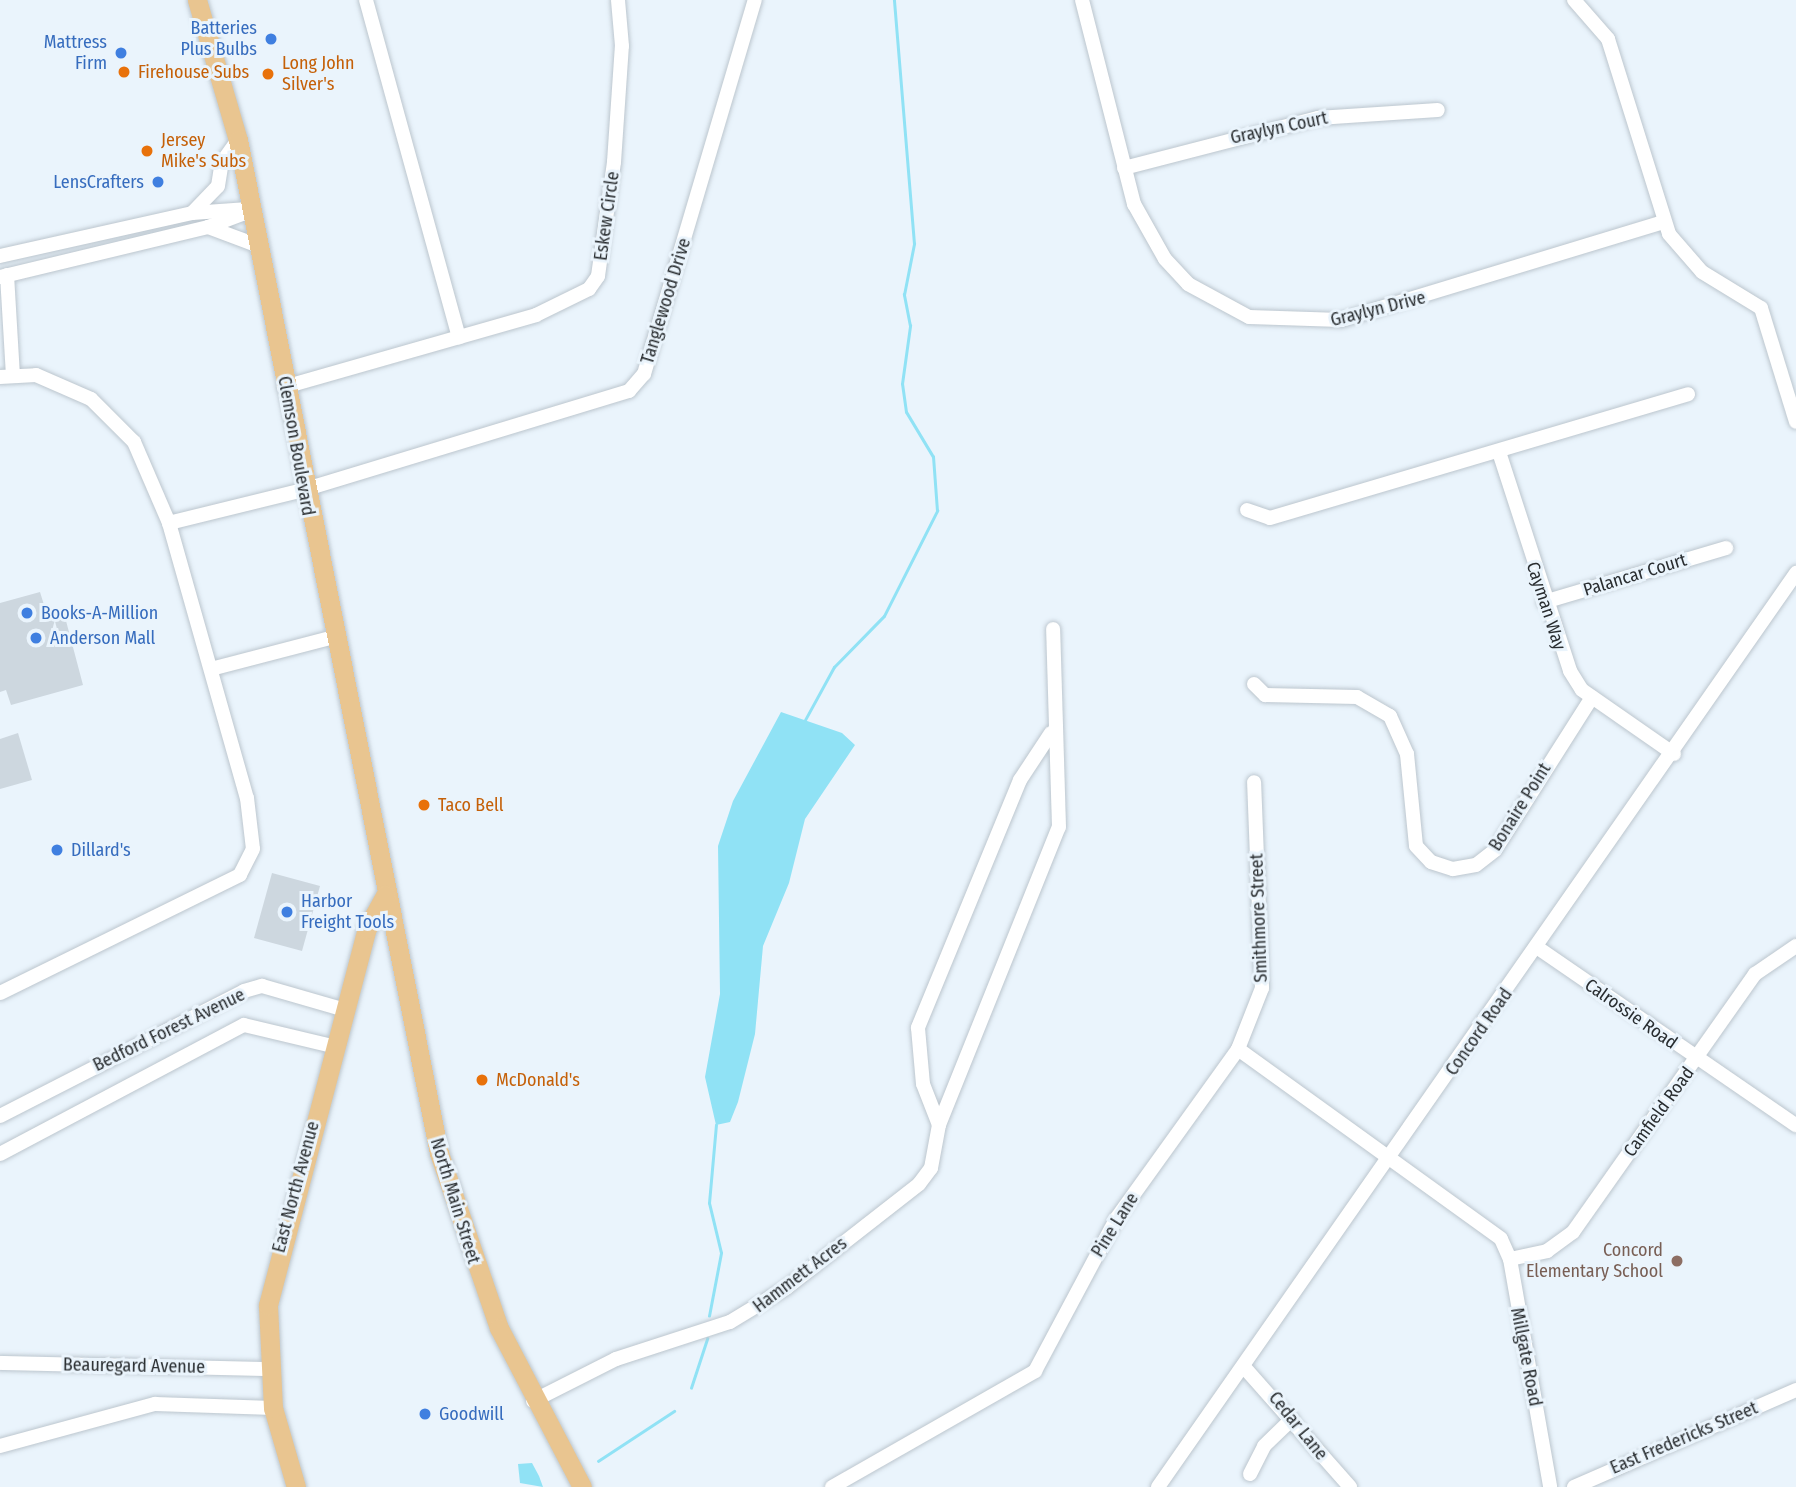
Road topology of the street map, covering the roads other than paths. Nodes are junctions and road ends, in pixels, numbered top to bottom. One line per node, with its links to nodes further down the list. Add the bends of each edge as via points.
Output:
1 (197, 0): 8 (main road, Clemson Boulevard)
2 (366, 0): 17 (street)
3 (618, 0): 17 (street, Eskew Circle, via 620,72 598,276 571,303)
4 (755, 0): 23 (street, Tanglewood Drive, via 648,361 629,391)
5 (1082, 0): 9 (street, Graylyn Drive)
6 (1574, 0): 12 (street, via 1608,39)
7 (1438, 110): 9 (street, Graylyn Court, via 1318,118)
8 (238, 140): 10 (main road, Clemson Boulevard); 11 (street, via 222,162 218,186)
9 (1124, 168): 12 (street, Graylyn Drive, via 1151,238 1188,284 1237,312 1274,323 1342,320)
10 (253, 210): 11 (street); 13 (street); 14 (main road, Clemson Boulevard)
11 (192, 213): 15 (street)
12 (1663, 222): 21 (street, via 1702,272 1761,308)
13 (208, 227): 14 (street); 16 (street)
14 (259, 246): 19 (main road, Clemson Boulevard)
15 (0, 256)
16 (4, 276): 18 (street)
17 (458, 337): 19 (street, Eskew Circle)
18 (6, 377): 25 (street, via 36,375 91,399 134,442)
19 (285, 387): 23 (main road, Clemson Boulevard)
20 (1688, 394): 22 (street)
21 (1796, 422)
22 (1499, 452): 24 (street, via 1270,518); 28 (street, Cayman Way)
23 (303, 490): 25 (street, Tanglewood Drive); 30 (main road, Clemson Boulevard)
24 (1247, 510)
25 (169, 523): 31 (street)
26 (1726, 548): 28 (street, Palancar Court)
27 (1796, 573): 35 (street, Concord Road)
28 (1544, 603): 33 (street, Cayman Way, via 1560,652)
29 (1053, 629): 34 (street, Hammett Acres)
30 (334, 637): 31 (street); 37 (main road, Clemson Boulevard)
31 (211, 669): 40 (street, via 247,798 253,849 240,875)
32 (1254, 684): 33 (street, Bonaire Point, via 1265,695 1357,697 1390,716 1407,754 1416,846 1431,862 1453,869 1476,865 1495,850)
33 (1592, 697): 35 (street, Cayman Way)
34 (1051, 733): 46 (street, Hammett Acres, via 1059,827); 46 (street, via 1020,780 918,1028 923,1084)
35 (1674, 754): 39 (street, Concord Road)
36 (1254, 782): 43 (street, Smithmore Street, via 1262,988)
37 (385, 895): 41 (main road, East North Avenue, via 367,928); 55 (main road, North Main Street, via 445,1179)
38 (1796, 946): 44 (street, Camfield Road, via 1755,974)
39 (1538, 948): 44 (street, Calrossie Road); 49 (street, Concord Road)
40 (0, 993)
41 (345, 1010): 42 (main road, East North Avenue); 45 (street, Bedford Forest Avenue, via 262,986 244,991)
42 (336, 1047): 48 (street, Bedford Forest Avenue, via 244,1025); 53 (main road, East North Avenue, via 279,1248 268,1305)
43 (1238, 1049): 49 (street); 62 (street, Pine Lane, via 1116,1219 1035,1371)
44 (1696, 1060): 47 (street, Calrossie Road); 50 (street, Camfield Road, via 1573,1232 1546,1251)
45 (0, 1116)
46 (939, 1125): 55 (street, Hammett Acres, via 931,1168 919,1184 759,1307 616,1359)
47 (1796, 1125)
48 (0, 1154)
49 (1391, 1157): 50 (street, Millgate Road, via 1501,1240); 52 (street, Concord Road)
50 (1510, 1259): 65 (street, Millgate Road)
51 (0, 1363): 53 (street, Beauregard Avenue)
52 (1244, 1367): 57 (street, Cedar Lane); 63 (street, Concord Road)
53 (268, 1369): 56 (main road, East North Avenue)
54 (1796, 1390): 66 (street, East Fredericks Street)
55 (533, 1401): 61 (main road, North Main Street)
56 (272, 1408): 58 (street, via 155,1404); 60 (main road, East North Avenue)
57 (1292, 1419): 59 (street, via 1264,1446); 64 (street, Cedar Lane)
58 (0, 1446)
59 (1250, 1474)
60 (296, 1487)
61 (582, 1487)
62 (832, 1487)
63 (1158, 1487)
64 (1350, 1487)
65 (1550, 1487)
66 (1574, 1487)

